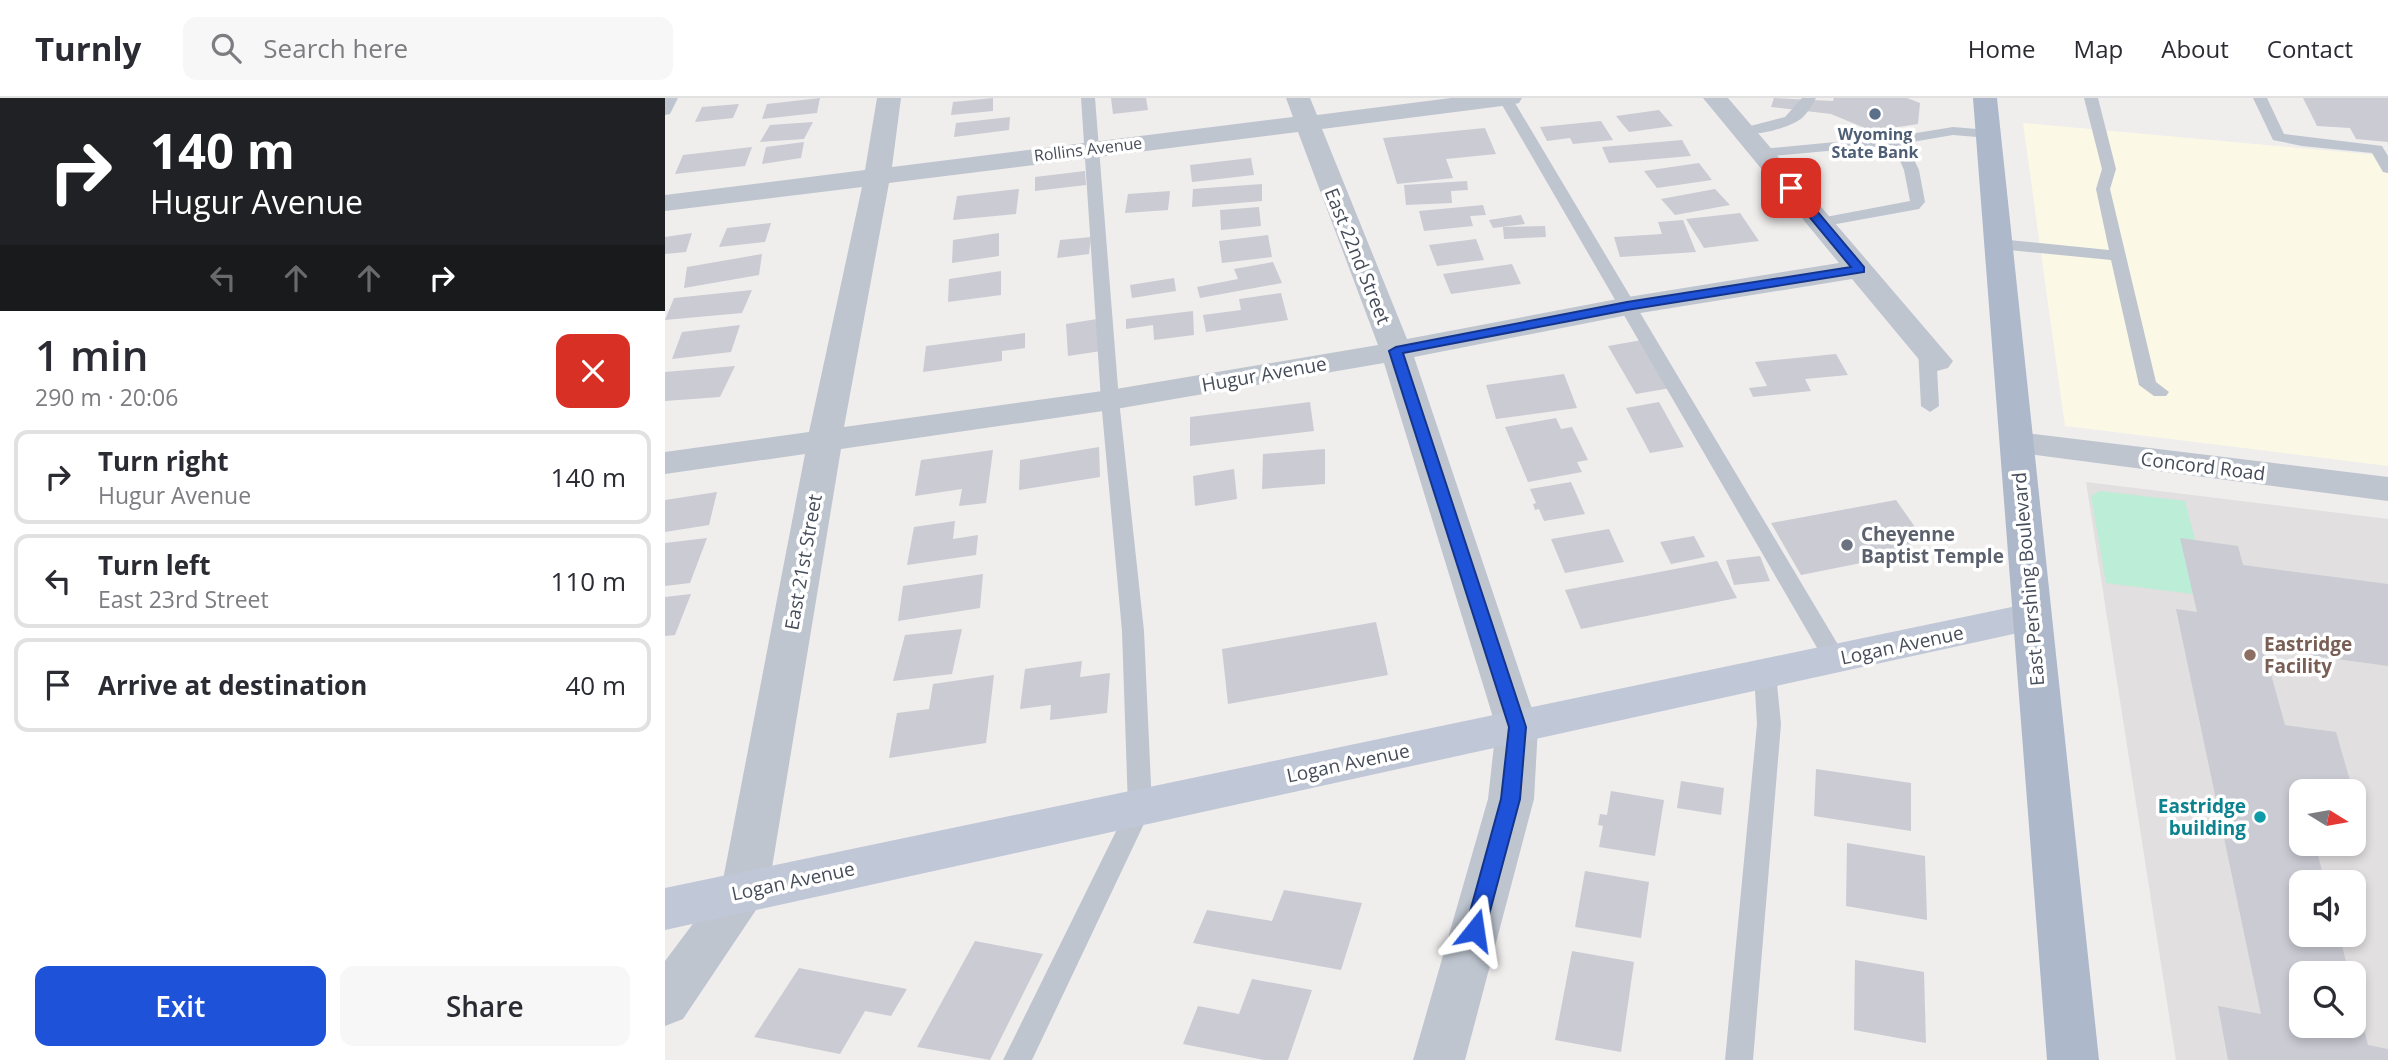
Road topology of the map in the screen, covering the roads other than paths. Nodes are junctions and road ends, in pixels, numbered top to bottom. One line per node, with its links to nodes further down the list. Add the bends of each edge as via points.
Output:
1 (671, 98): 11 (lane)
2 (889, 98): 19 (street, East 21st Street)
3 (1088, 98): 15 (lane)
4 (1507, 98): 10 (street, Rollins Avenue); 25 (lane)
5 (1715, 98): 12 (street)
6 (1808, 98): 12 (lane, via 1804,111 1790,122)
7 (1985, 98): 13 (main road, East Pershing Boulevard)
8 (2091, 98): 23 (lane, via 2109,169 2103,189)
9 (2260, 98): 16 (lane, via 2278,137)
10 (1301, 110): 15 (street, Rollins Avenue); 26 (street, East 22nd Street)
11 (665, 111)
12 (1742, 130): 17 (street)
13 (1989, 134): 14 (lane, via 1953,131); 22 (main road, East Pershing Boulevard)
14 (1898, 140): 17 (lane); 21 (lane, via 1911,164 1918,202)
15 (1092, 148): 19 (street, Rollins Avenue); 29 (lane)
16 (2382, 148): 18 (lane)
17 (1761, 153): 21 (street)
18 (2388, 169)
19 (877, 177): 20 (street, Rollins Avenue); 31 (street, East 21st Street)
20 (665, 202)
21 (1820, 222): 24 (street)
22 (1999, 244): 23 (lane); 32 (main road, East Pershing Boulevard)
23 (2119, 256): 28 (lane, via 2148,385)
24 (1860, 269): 25 (street, Hugur Avenue); 27 (street)
25 (1627, 306): 26 (street, Hugur Avenue); 36 (lane)
26 (1396, 351): 29 (street, Hugur Avenue); 38 (street, East 22nd Street)
27 (1932, 355): 30 (lane)
28 (2160, 392)
29 (1110, 400): 31 (street, Hugur Avenue); 39 (lane, via 1132,631)
30 (1930, 406)
31 (825, 439): 33 (street, Hugur Avenue); 40 (street, East 21st Street)
32 (2018, 443): 34 (street, Concord Road); 35 (main road, East Pershing Boulevard)
33 (665, 463)
34 (2388, 489)
35 (2031, 617): 36 (main road, Logan Avenue); 46 (main road, East Pershing Boulevard)
36 (1835, 659): 37 (main road, Logan Avenue)
37 (1765, 674): 38 (main road, Logan Avenue); 45 (lane, via 1769,724)
38 (1517, 727): 39 (main road, Logan Avenue); 44 (street, East 22nd Street, via 1511,799)
39 (1140, 807): 40 (main road, Logan Avenue); 43 (lane)
40 (744, 892): 41 (main road, Logan Avenue); 42 (street, East 21st Street)
41 (665, 909)
42 (665, 1002)
43 (1017, 1060)
44 (1439, 1060)
45 (1739, 1060)
46 (2073, 1060)

